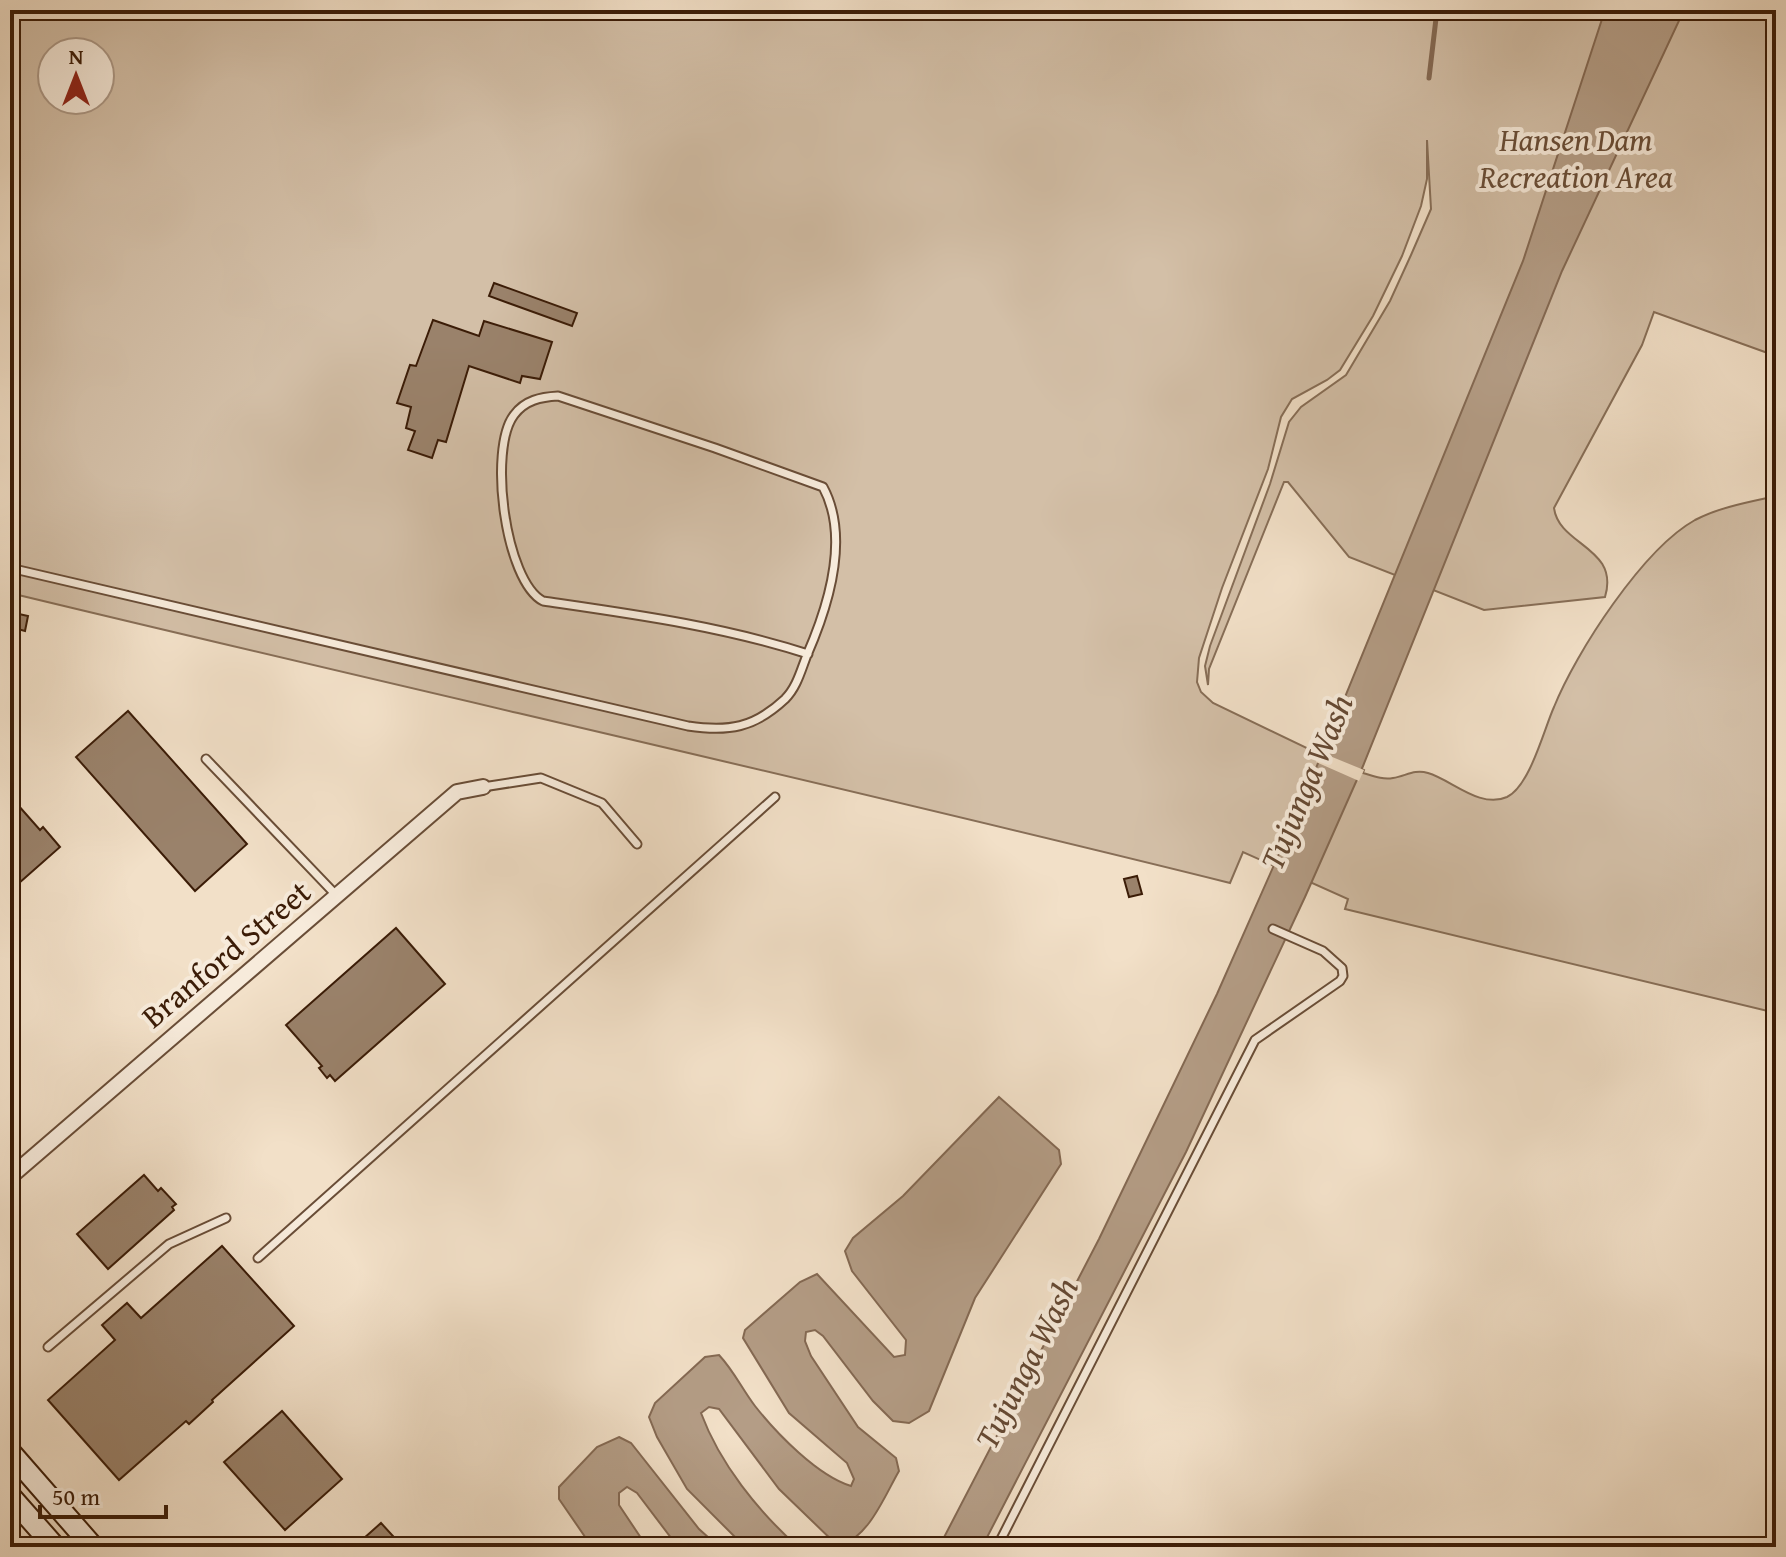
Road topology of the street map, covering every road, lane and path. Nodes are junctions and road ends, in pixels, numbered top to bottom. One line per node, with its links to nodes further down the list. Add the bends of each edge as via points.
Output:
1 (10, 568): 2 (lane, via 716,730 739,728 778,705 797,681)
2 (808, 654): 2 (lane, via 818,633 834,550 835,513 823,487 558,396 539,397 513,415 504,436 502,494 508,532 533,595 543,601 668,619)
3 (206, 759): 7 (lane)
4 (483, 787): 6 (lane, via 541,778 602,803); 7 (street, Branford Street, via 457,792)
5 (775, 797): 11 (lane)
6 (637, 844)
7 (337, 896): 9 (street, Branford Street)
8 (1273, 929): 17 (lane, via 1323,951 1342,968 1343,976 1255,1040)
9 (10, 1177)
10 (226, 1218): 12 (lane, via 169,1244)
11 (258, 1258)
12 (48, 1347)
13 (10, 1452): 16 (main road)
14 (10, 1496): 15 (main road)
15 (55, 1547)
16 (93, 1547)
17 (997, 1547)

